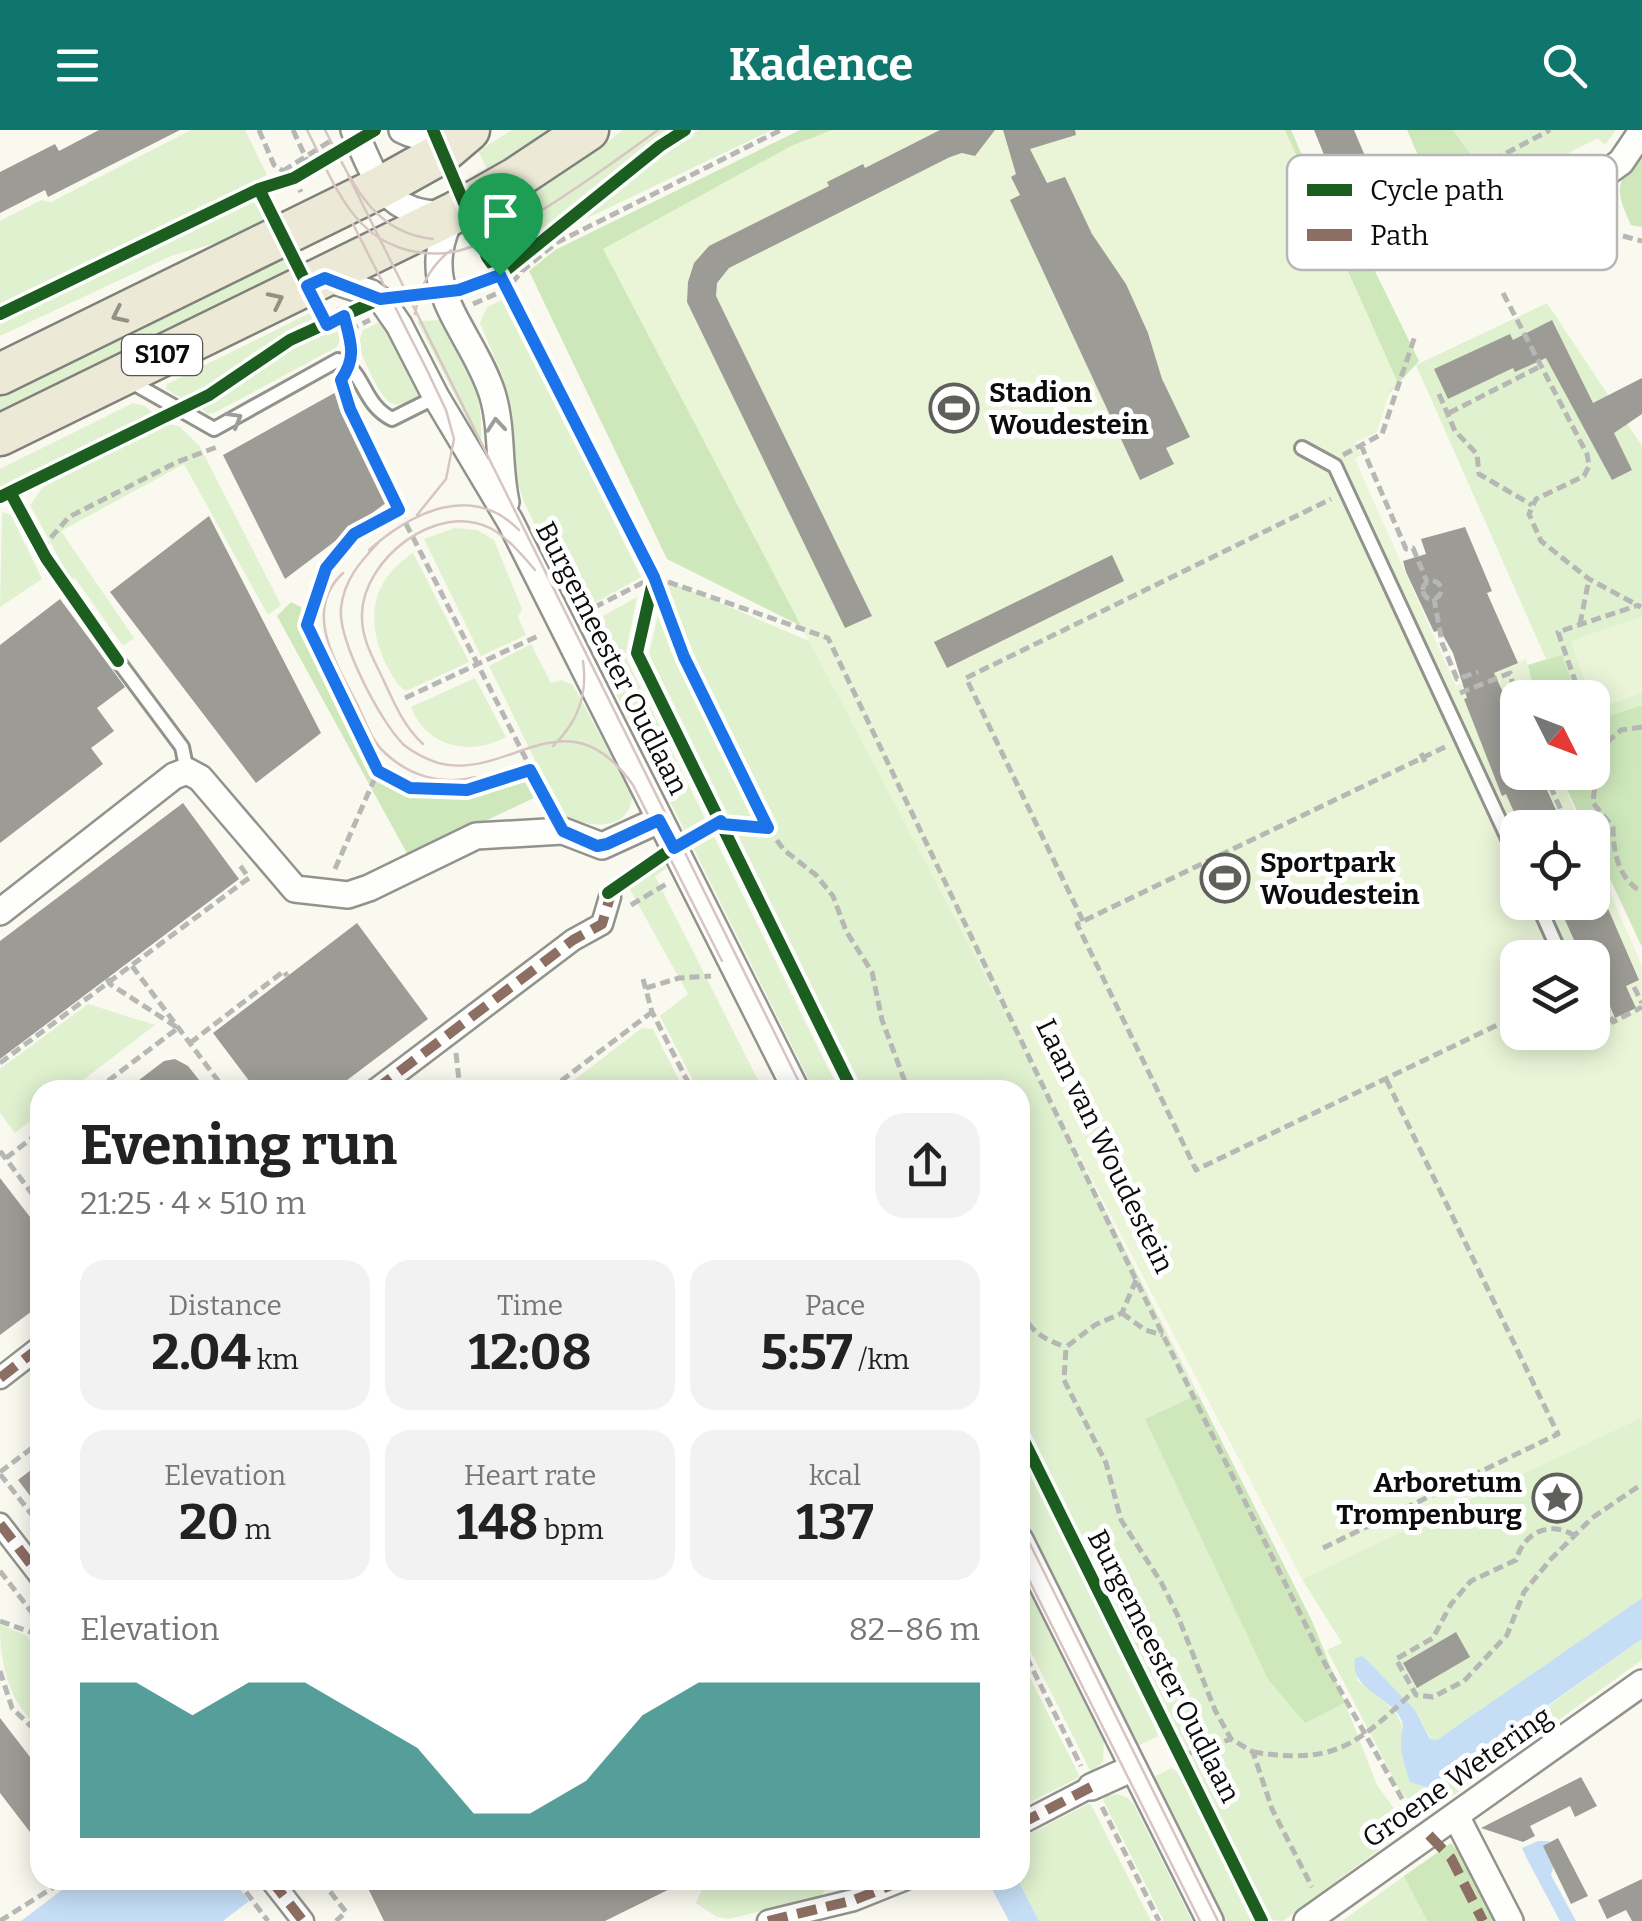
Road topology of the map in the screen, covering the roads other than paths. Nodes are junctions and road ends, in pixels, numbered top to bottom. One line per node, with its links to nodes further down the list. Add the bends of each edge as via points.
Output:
1 (402, 130): 4 (street, via 448,139)
2 (588, 130): 8 (main road, S107)
3 (1642, 130): 6 (street)
4 (465, 133): 7 (main road, S107)
5 (351, 135): 7 (street)
6 (1617, 165)
7 (381, 186): 8 (street, via 419,213); 10 (main road, S107, one-way to 10)
8 (454, 213): 9 (main road, S107); 15 (street, Burgemeester Oudlaan, one-way to 8, via 492,395 439,281 437,261)
9 (316, 282): 11 (main road, S107, one-way to 9); 12 (street, Burgemeester Oudlaan, via 380,299)
10 (0, 374)
11 (120, 376): 12 (lane, one-way to 12, via 214,430 338,360 351,366 375,410 392,419); 13 (main road, S107)
12 (436, 397): 15 (street, Burgemeester Oudlaan)
13 (0, 435)
14 (1302, 448): 19 (lane, via 1335,466)
15 (510, 521): 18 (street, Burgemeester Oudlaan)
16 (118, 661): 17 (lane, via 182,747)
17 (187, 771): 18 (street, via 295,889 310,892 348,895 369,888 476,836 563,831 602,846); 21 (street)
18 (659, 820): 23 (street, Burgemeester Oudlaan)
19 (1500, 821)
20 (609, 896): 22 (street, via 602,924)
21 (0, 912)
22 (387, 1080)
23 (791, 1080)
24 (30, 1355): 25 (street)
25 (0, 1378)
26 (0, 1524): 28 (street)
27 (1030, 1560): 30 (street)
28 (30, 1563)
29 (1642, 1682): 32 (street, Groene Wetering)
30 (1133, 1768): 31 (street); 39 (street)
31 (1092, 1787): 33 (street)
32 (1456, 1816): 36 (street, Groene Wetering); 40 (street)
33 (1030, 1819)
34 (280, 1890): 37 (street)
35 (879, 1890): 38 (street)
36 (1316, 1915)
37 (303, 1921)
38 (768, 1921)
39 (1210, 1921)
40 (1510, 1921)

